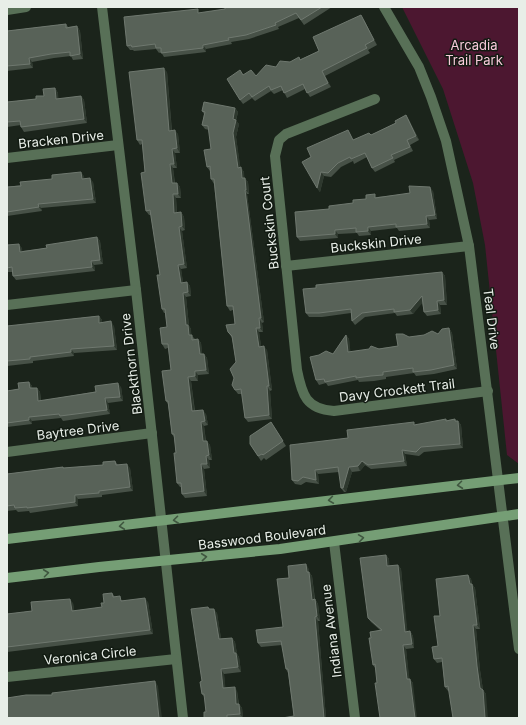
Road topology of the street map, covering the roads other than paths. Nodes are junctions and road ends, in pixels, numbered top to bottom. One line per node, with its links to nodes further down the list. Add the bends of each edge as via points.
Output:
1 (26, 7): 4 (street)
2 (102, 7): 6 (street, Blackthorn Drive)
3 (384, 7): 8 (street, Teal Drive, via 432,97 446,141)
4 (7, 10)
5 (375, 99): 9 (street, Buckskin Court, via 286,134 279,140 275,156)
6 (118, 146): 7 (street, Bracken Drive); 10 (street, Blackthorn Drive)
7 (7, 158)
8 (469, 246): 9 (street, Buckskin Drive); 12 (street, Teal Drive)
9 (286, 266): 13 (street, Buckskin Court, via 297,370 301,390)
10 (136, 290): 11 (street); 14 (street, Blackthorn Drive)
11 (7, 305)
12 (488, 391): 13 (street, Davy Crockett Trail, via 334,411 319,410); 17 (street, Teal Drive)
13 (312, 404)
14 (152, 433): 15 (street, Baytree Drive); 20 (street, Blackthorn Drive)
15 (7, 452)
16 (519, 478): 17 (main road)
17 (499, 481): 19 (street, Teal Drive); 20 (main road, one-way to 20)
18 (519, 514): 19 (main road, Basswood Boulevard)
19 (504, 517): 22 (main road, Basswood Boulevard, one-way to 19); 25 (street, Teal Drive)
20 (161, 521): 21 (main road, one-way to 21); 23 (street, Blackthorn Drive)
21 (7, 539)
22 (334, 542): 23 (main road, Basswood Boulevard, one-way to 22); 29 (street, Indiana Avenue)
23 (165, 561): 24 (main road, Basswood Boulevard, one-way to 23); 26 (street, Blackthorn Drive)
24 (7, 578)
25 (519, 649)
26 (176, 659): 27 (street, Veronica Circle); 28 (street, Blackthorn Drive)
27 (7, 677)
28 (183, 718)
29 (355, 718)

